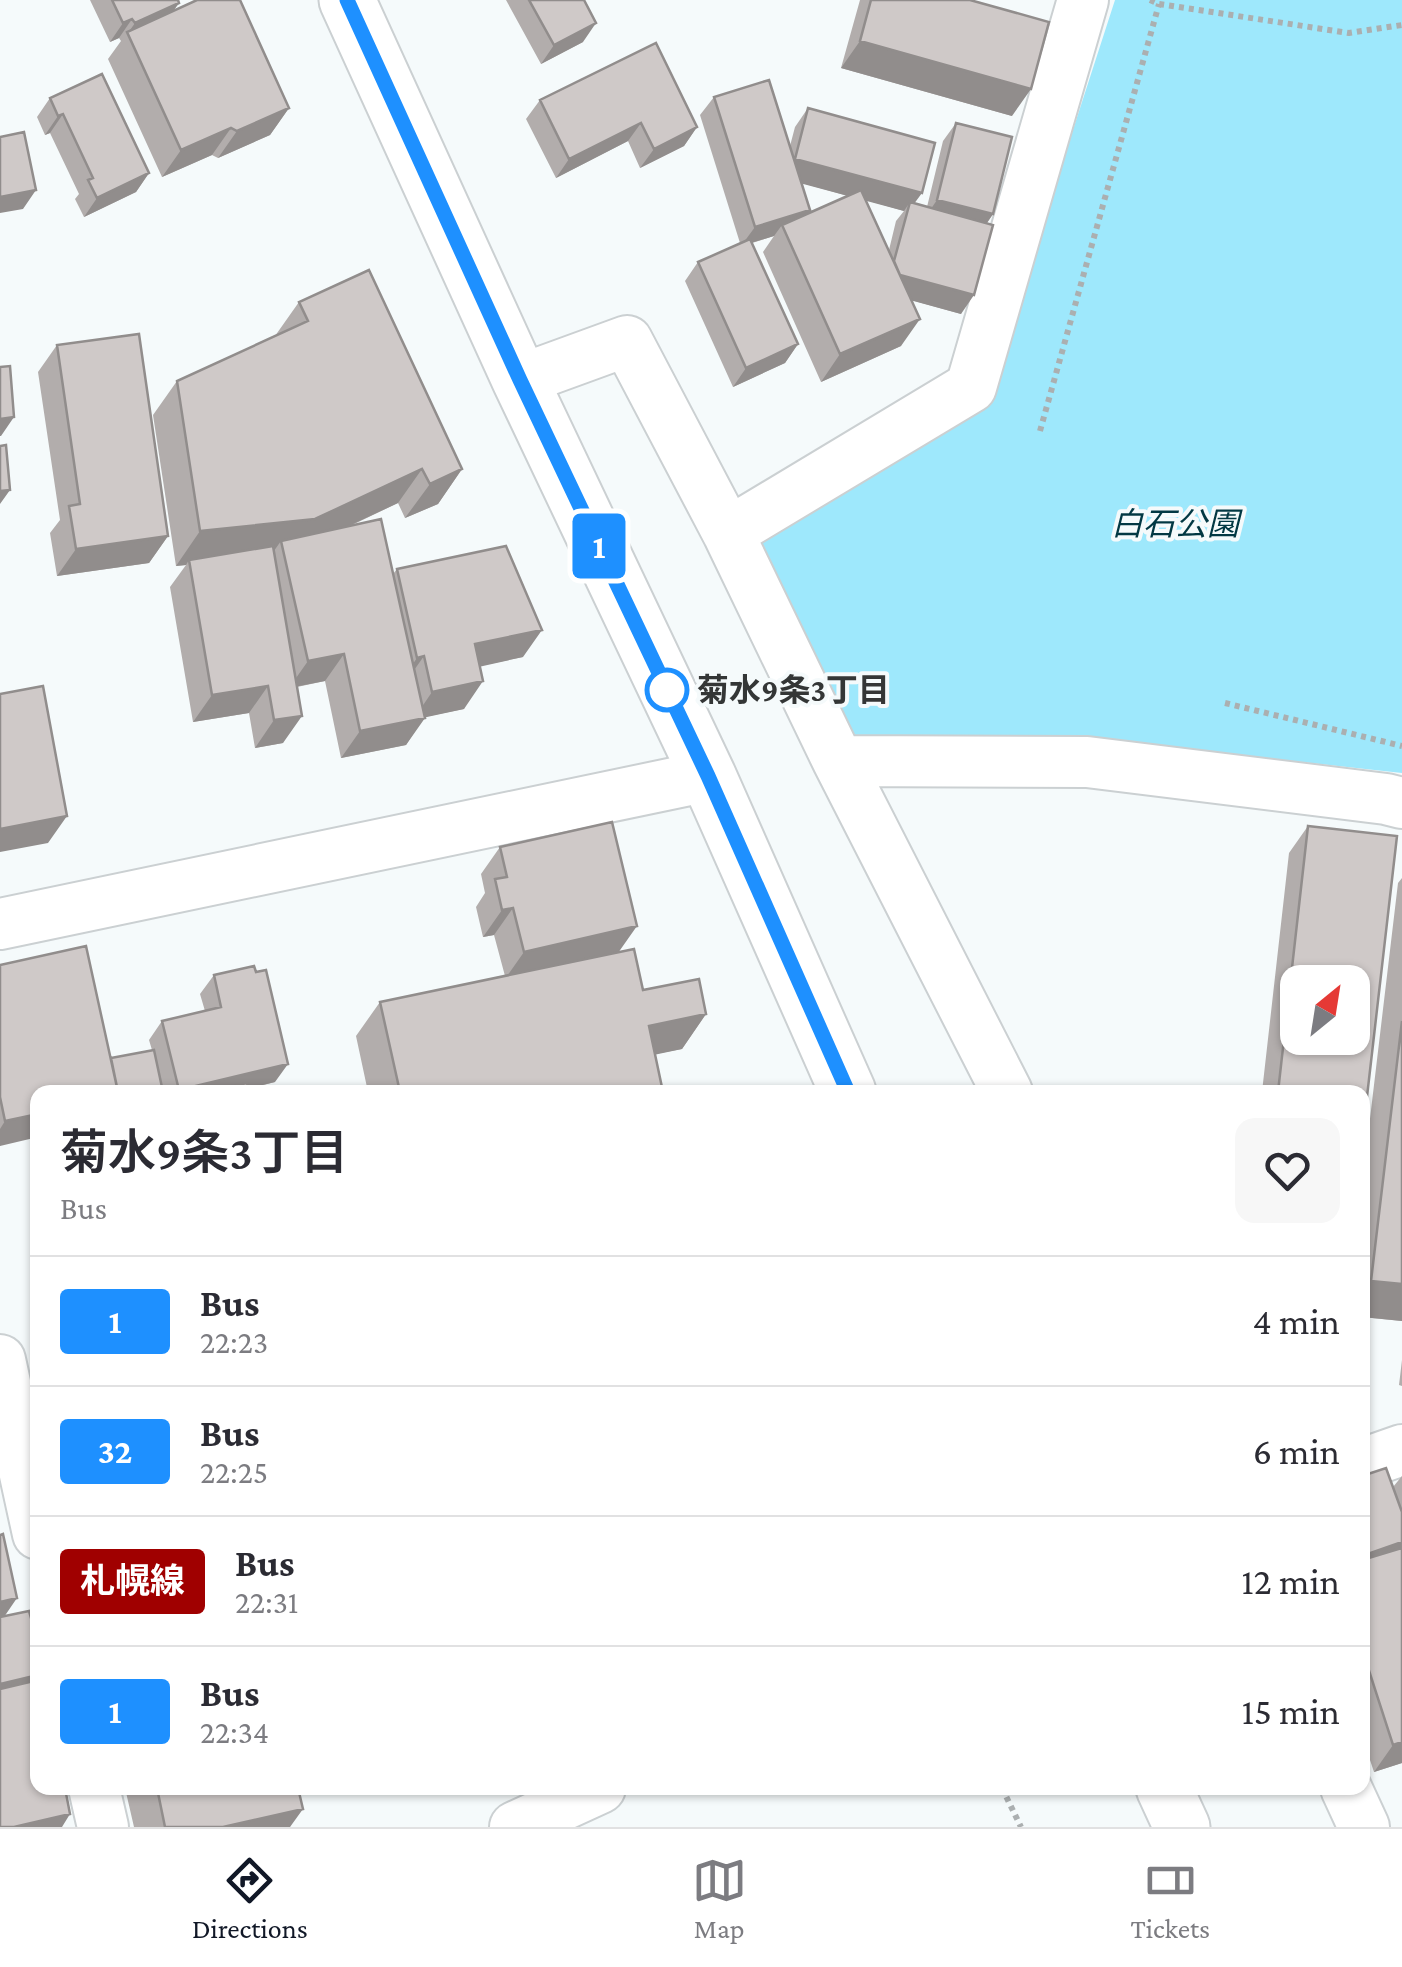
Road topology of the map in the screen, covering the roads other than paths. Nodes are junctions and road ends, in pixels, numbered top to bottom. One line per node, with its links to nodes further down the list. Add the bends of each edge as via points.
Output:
1 (347, 0): 3 (highway)
2 (1083, 0): 4 (street, via 972,387)
3 (520, 380): 4 (street, via 627,341); 6 (highway)
4 (728, 533): 5 (street)
5 (838, 762): 7 (street, via 1087,762); 10 (street)
6 (708, 776): 8 (street); 9 (highway)
7 (1402, 803)
8 (0, 924)
9 (845, 1085)
10 (1002, 1085)
11 (11, 1377): 13 (street)
12 (1402, 1450): 14 (street)
13 (19, 1454): 15 (street)
14 (1370, 1461)
15 (30, 1500)
16 (96, 1795): 20 (street)
17 (585, 1795): 21 (street)
18 (1167, 1795): 22 (highway)
19 (1349, 1795): 23 (street)
20 (103, 1827)
21 (515, 1827)
22 (1182, 1827)
23 (1364, 1827)

